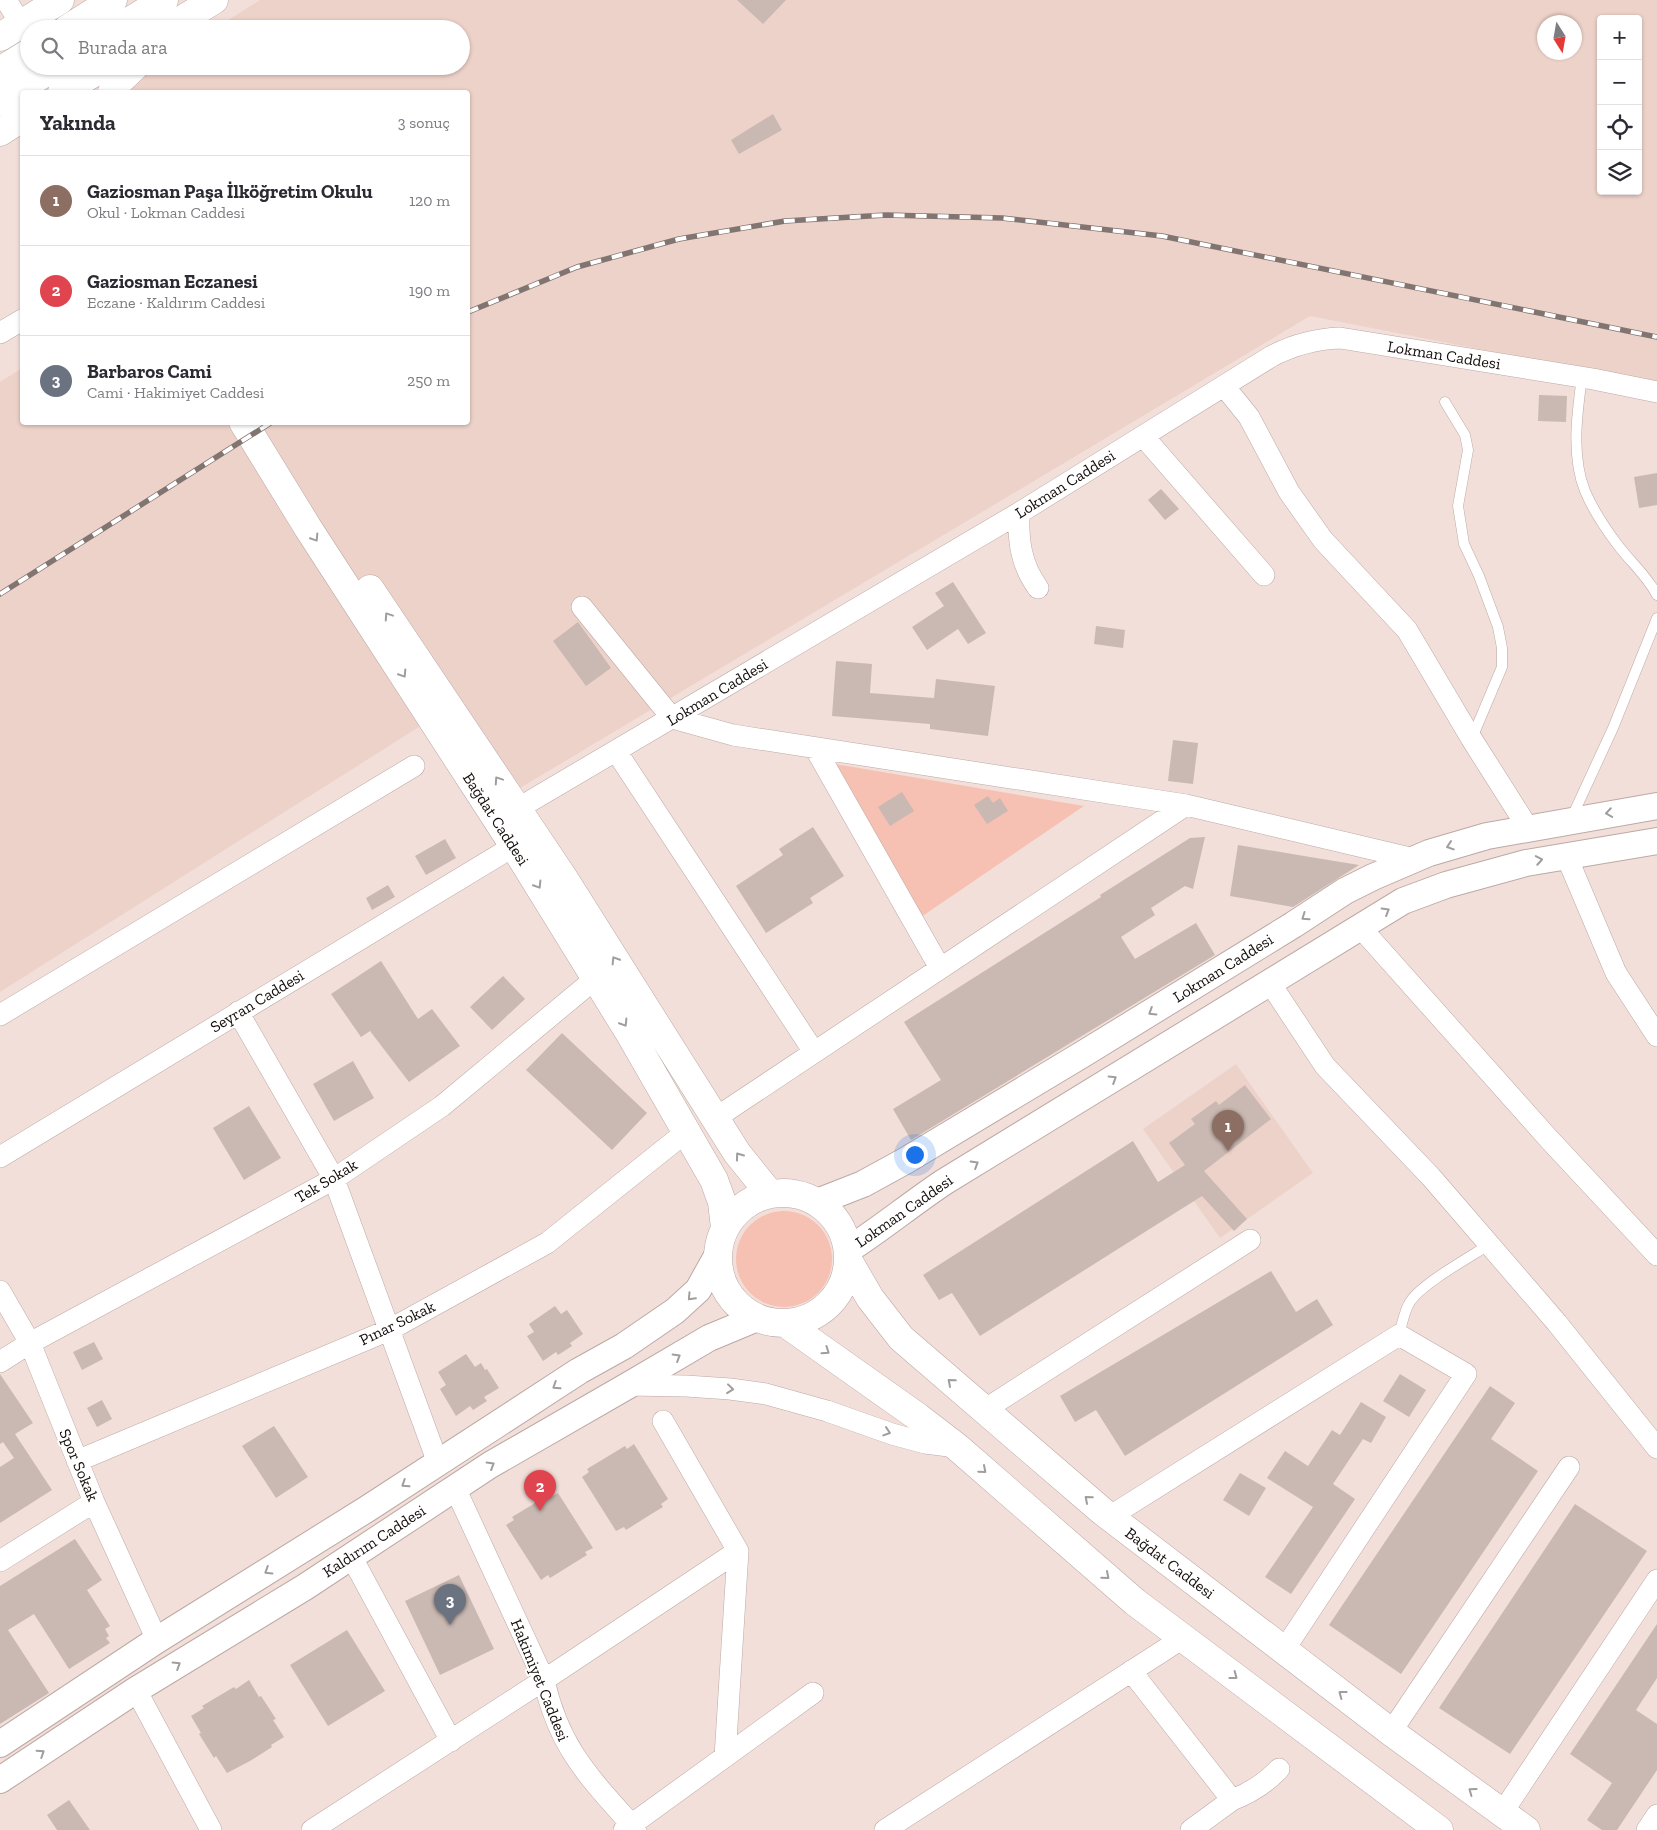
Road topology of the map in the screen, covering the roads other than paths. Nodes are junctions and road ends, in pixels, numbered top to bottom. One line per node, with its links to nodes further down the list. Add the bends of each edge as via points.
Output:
1 (6, 0): 8 (street)
2 (60, 0): 5 (main road)
3 (113, 0): 6 (main road)
4 (164, 0): 7 (main road)
5 (28, 20)
6 (81, 20)
7 (132, 20)
8 (10, 31)
9 (20, 58): 10 (main road)
10 (0, 70)
11 (42, 75): 16 (main road)
12 (90, 75): 14 (main road)
13 (125, 75): 15 (main road)
14 (65, 90)
15 (113, 90)
16 (0, 101)
17 (20, 119): 19 (main road)
18 (20, 130): 20 (main road)
19 (0, 132)
20 (0, 140)
21 (20, 321): 22 (street)
22 (0, 333)
23 (1582, 377): 24 (street, Lokman Caddesi, via 1340,338 1316,340 1288,348); 25 (street, Lokman Caddesi); 33 (lane, via 1576,424 1585,491 1618,545)
24 (1224, 386): 29 (street, Lokman Caddesi); 37 (street, via 1249,417 1289,492 1322,540 1407,630)
25 (1657, 392)
26 (1445, 402): 37 (lane, via 1465,435 1468,450 1458,506 1464,544 1498,627 1502,648 1502,667)
27 (245, 425): 47 (main road, Bağdat Caddesi, one-way to 47)
28 (266, 425): 43 (main road, Bağdat Caddesi, one-way to 28, via 302,488)
29 (1143, 436): 30 (street, Lokman Caddesi); 31 (street)
30 (1019, 513): 32 (street, via 1022,555); 36 (street, Lokman Caddesi)
31 (1264, 575)
32 (1038, 588)
33 (1657, 595)
34 (582, 607): 36 (street)
35 (1657, 618): 44 (lane, via 1613,728)
36 (672, 718): 38 (street, via 733,735); 39 (street, Lokman Caddesi)
37 (1472, 738): 45 (street)
38 (815, 748): 41 (street); 51 (street)
39 (616, 751): 43 (street, Lokman Caddesi); 57 (street)
40 (414, 766): 55 (street)
41 (1186, 805): 49 (street); 51 (street)
42 (1657, 806): 44 (street, Lokman Caddesi, one-way to 44)
43 (517, 809): 58 (main road, Bağdat Caddesi, one-way to 43)
44 (1571, 820): 45 (street, Lokman Caddesi)
45 (1528, 828): 49 (street, Lokman Caddesi, one-way to 49, via 1479,838)
46 (1657, 840): 48 (street, Lokman Caddesi)
47 (514, 846): 52 (main road, Bağdat Caddesi, one-way to 52); 54 (street, Seyran Caddesi)
48 (1566, 855): 50 (street, Lokman Caddesi, one-way to 48, via 1403,900 1526,862); 56 (street, via 1616,973)
49 (1414, 859): 63 (street, Lokman Caddesi, one-way to 63, via 1345,891 884,1174)
50 (1360, 927): 53 (street, Lokman Caddesi); 68 (street)
51 (940, 968): 57 (street)
52 (596, 978): 59 (main road, Bağdat Caddesi, one-way to 59); 61 (street, Tek Sokak, via 442,1106)
53 (1270, 983): 66 (street, via 1325,1066 1431,1176); 67 (street, Lokman Caddesi, one-way to 53, via 916,1200)
54 (238, 1012): 60 (street, Seyran Caddesi); 61 (street)
55 (0, 1015)
56 (1657, 1036)
57 (814, 1052): 58 (street)
58 (714, 1119): 62 (main road, Bağdat Caddesi, one-way to 58, via 736,1153)
59 (686, 1132): 64 (main road, Bağdat Caddesi, via 719,1192); 73 (street, Pınar Sokak, via 547,1243)
60 (0, 1157)
61 (334, 1179): 73 (street); 75 (street, Tek Sokak)
62 (770, 1194): 63 (main road, via 800,1195); 64 (main road, via 736,1212)
63 (818, 1202): 67 (main road, via 838,1223)
64 (725, 1228): 69 (main road)
65 (1250, 1240): 78 (street)
66 (1490, 1244): 74 (lane, via 1416,1295 1409,1302); 81 (street)
67 (848, 1255): 72 (main road, via 841,1288 829,1304 805,1319); 78 (main road, Bağdat Caddesi, one-way to 67, via 901,1338 870,1298)
68 (1657, 1255)
69 (717, 1256): 71 (main road, via 727,1293 740,1308); 83 (street, Kaldırım Caddesi, one-way to 83, via 698,1290 676,1311)
70 (0, 1291): 75 (street, Spor Sokak)
71 (757, 1318): 72 (main road); 77 (street, Kaldırım Caddesi, one-way to 71, via 708,1338)
72 (786, 1323): 80 (main road, one-way to 80)
73 (389, 1330): 82 (street, Pınar Sokak); 83 (street)
74 (1399, 1335): 87 (street); 94 (street, via 1466,1374)
75 (30, 1343): 76 (street, Tek Sokak); 82 (street, Spor Sokak)
76 (0, 1362)
77 (629, 1385): 80 (street, one-way to 80, via 686,1386 766,1394 925,1443); 85 (street, Kaldırım Caddesi, one-way to 77)
78 (984, 1410): 87 (main road, Bağdat Caddesi, one-way to 78)
79 (663, 1421): 88 (street)
80 (957, 1446): 92 (main road, one-way to 92, via 1135,1602)
81 (1657, 1448)
82 (77, 1461): 86 (street, Spor Sokak)
83 (438, 1463): 93 (street, Kaldırım Caddesi, one-way to 93)
84 (1569, 1467): 99 (street)
85 (455, 1488): 89 (street, Kaldırım Caddesi); 96 (street, Hakimiyet Caddesi)
86 (94, 1502): 90 (street); 93 (street, Spor Sokak)
87 (1109, 1517): 94 (main road, Bağdat Caddesi)
88 (738, 1551): 96 (street); 102 (street)
89 (351, 1556): 97 (street, Kaldırım Caddesi, one-way to 89); 100 (street)
90 (0, 1561)
91 (1657, 1580): 106 (street)
92 (1183, 1638): 95 (street); 113 (main road, one-way to 113)
93 (157, 1640): 101 (street, Kaldırım Caddesi)
94 (1284, 1650): 99 (main road, Bağdat Caddesi, one-way to 94)
95 (1131, 1671): 105 (street); 111 (street)
96 (544, 1680): 100 (street); 108 (street, Hakimiyet Caddesi, via 555,1720 573,1755)
97 (136, 1690): 104 (street, Kaldırım Caddesi, one-way to 97); 109 (street)
98 (813, 1693): 102 (street)
99 (1391, 1732): 106 (main road, Bağdat Caddesi, one-way to 99)
100 (450, 1741): 110 (street)
101 (0, 1744)
102 (725, 1757): 108 (street)
103 (1279, 1769): 105 (street, via 1259,1787)
104 (0, 1780)
105 (1232, 1800): 112 (street)
106 (1502, 1813): 114 (main road, Bağdat Caddesi)
107 (1657, 1816): 115 (street)
108 (630, 1828)
109 (211, 1830)
110 (312, 1830)
111 (885, 1830)
112 (1191, 1830)
113 (1439, 1830)
114 (1526, 1830)
115 (1647, 1830)

